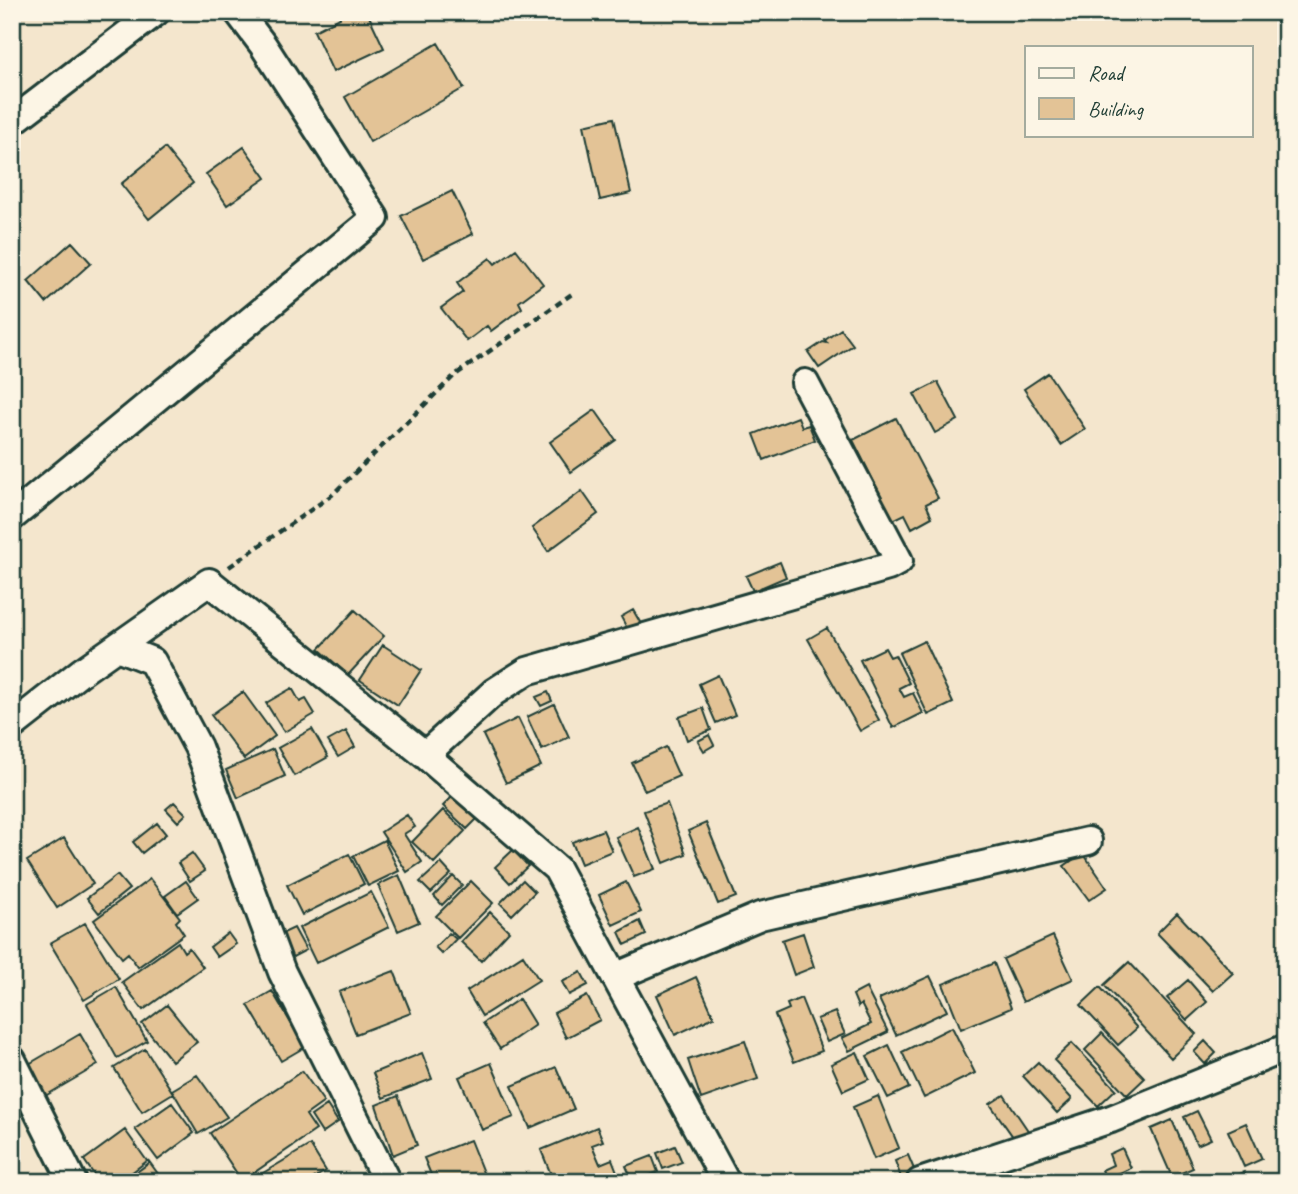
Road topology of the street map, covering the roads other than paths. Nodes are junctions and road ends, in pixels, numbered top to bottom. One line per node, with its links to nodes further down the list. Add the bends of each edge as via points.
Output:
1 (156, 12): 3 (street)
2 (237, 12): 5 (street, via 375,218)
3 (12, 122)
4 (804, 383): 8 (street, via 899,561 527,671 494,692)
5 (12, 517)
6 (117, 647): 7 (street); 8 (street, via 209,582); 14 (street, via 152,660 198,747 282,972)
7 (12, 726)
8 (425, 755): 10 (street, via 557,869)
9 (1088, 841): 10 (street, via 760,916)
10 (615, 977): 15 (street)
11 (1286, 1048): 16 (street, via 1111,1119)
12 (12, 1060): 13 (street)
13 (74, 1182)
14 (387, 1182)
15 (726, 1182)
16 (920, 1182)

